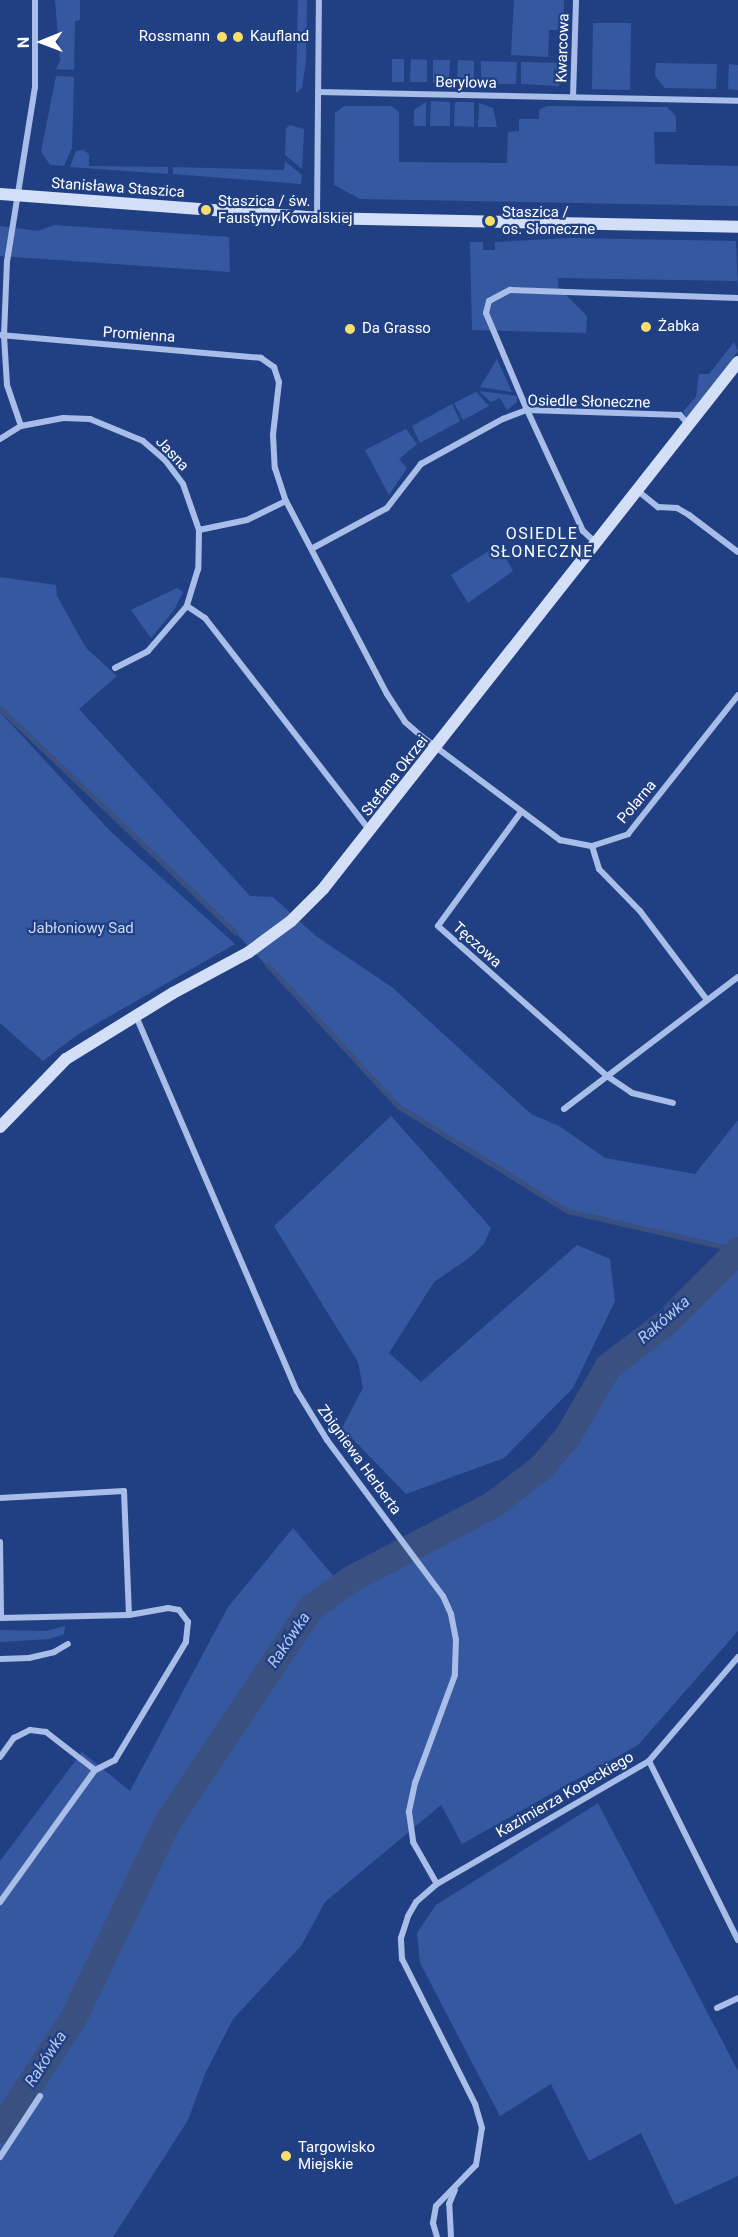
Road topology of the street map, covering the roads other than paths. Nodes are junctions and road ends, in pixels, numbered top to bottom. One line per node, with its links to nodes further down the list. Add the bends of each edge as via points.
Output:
1 (35, 0): 8 (street, via 34,87)
2 (320, 0): 4 (street)
3 (576, 0): 5 (street, Kwarcowa)
4 (318, 92): 5 (street, Berylowa); 9 (street)
5 (573, 97): 6 (street, Berylowa)
6 (738, 101)
7 (0, 194): 8 (street, Stanisława Staszica)
8 (19, 196): 9 (street, Stanisława Staszica); 12 (street, via 7,261)
9 (317, 218): 10 (street, Stanisława Staszica)
10 (738, 226)
11 (738, 298): 15 (street, via 510,290 493,296 486,313)
12 (2, 336): 14 (street, Promienna, via 261,358); 17 (street, via 7,385)
13 (738, 362): 16 (street, Stefana Okrzei)
14 (274, 367): 20 (street, Polarna, via 279,382 273,435 275,468)
15 (526, 410): 16 (street, Osiedle Słoneczne, via 680,415); 22 (street, via 583,531); 23 (street, Osiedle Słoneczne, via 502,419 422,464 387,508)
16 (689, 425): 19 (street, Stefana Okrzei)
17 (21, 426): 18 (street, Jasna); 21 (street, Jasna, via 63,418 90,419 143,441 183,484)
18 (0, 438)
19 (638, 491): 22 (street, Stefana Okrzei); 24 (street, via 658,507 677,508 689,514)
20 (286, 501): 21 (street, via 247,520); 23 (street, Polarna)
21 (200, 530): 25 (street, Jasna, via 198,569)
22 (596, 543): 28 (street, Stefana Okrzei)
23 (313, 548): 28 (street, Polarna, via 399,712)
24 (738, 552)
25 (187, 606): 26 (street, Jasna, via 148,651); 30 (street, via 205,618)
26 (115, 668)
27 (738, 695): 31 (street, Polarna, via 628,834)
28 (437, 747): 29 (street, Polarna); 30 (street, Stefana Okrzei)
29 (521, 812): 31 (street, Polarna, via 560,840); 35 (street, Tęczowa, via 438,926)
30 (370, 832): 34 (street, Stefana Okrzei, via 291,921 249,952)
31 (592, 846): 33 (street, via 599,869 640,911)
32 (738, 977): 33 (street)
33 (707, 1000): 35 (street)
34 (136, 1016): 38 (street, Stefana Okrzei, via 66,1059); 48 (street, Zbigniewa Herberta, via 297,1391 327,1440 446,1602 456,1640 450,1696 415,1784 409,1812 413,1842)
35 (607, 1076): 36 (street, Tęczowa, via 632,1093); 37 (street)
36 (673, 1103)
37 (564, 1109)
38 (0, 1127)
39 (0, 1498): 41 (street, via 124,1491)
40 (0, 1542): 41 (street, via 1,1618)
41 (129, 1616): 47 (street, via 179,1610 188,1622 186,1642 115,1761)
42 (68, 1644): 44 (street, via 54,1653)
43 (738, 1657): 46 (street, Kazimierza Kopeckiego)
44 (0, 1659)
45 (0, 1757): 47 (street, via 14,1738 30,1730 46,1732)
46 (649, 1761): 48 (street, Kazimierza Kopeckiego); 50 (street)
47 (95, 1770): 49 (street)
48 (436, 1884): 55 (street, Kazimierza Kopeckiego, via 416,1902 408,1916 401,1948 407,1972 481,2117 483,2139 476,2165)
49 (0, 1902)
50 (738, 1940)
51 (738, 1998): 52 (street)
52 (717, 2008)
53 (40, 2096): 54 (street)
54 (0, 2157)
55 (455, 2189): 56 (street, Kazimierza Kopeckiego, via 436,2206 433,2223); 57 (street, via 449,2204)
56 (437, 2237)
57 (451, 2237)

